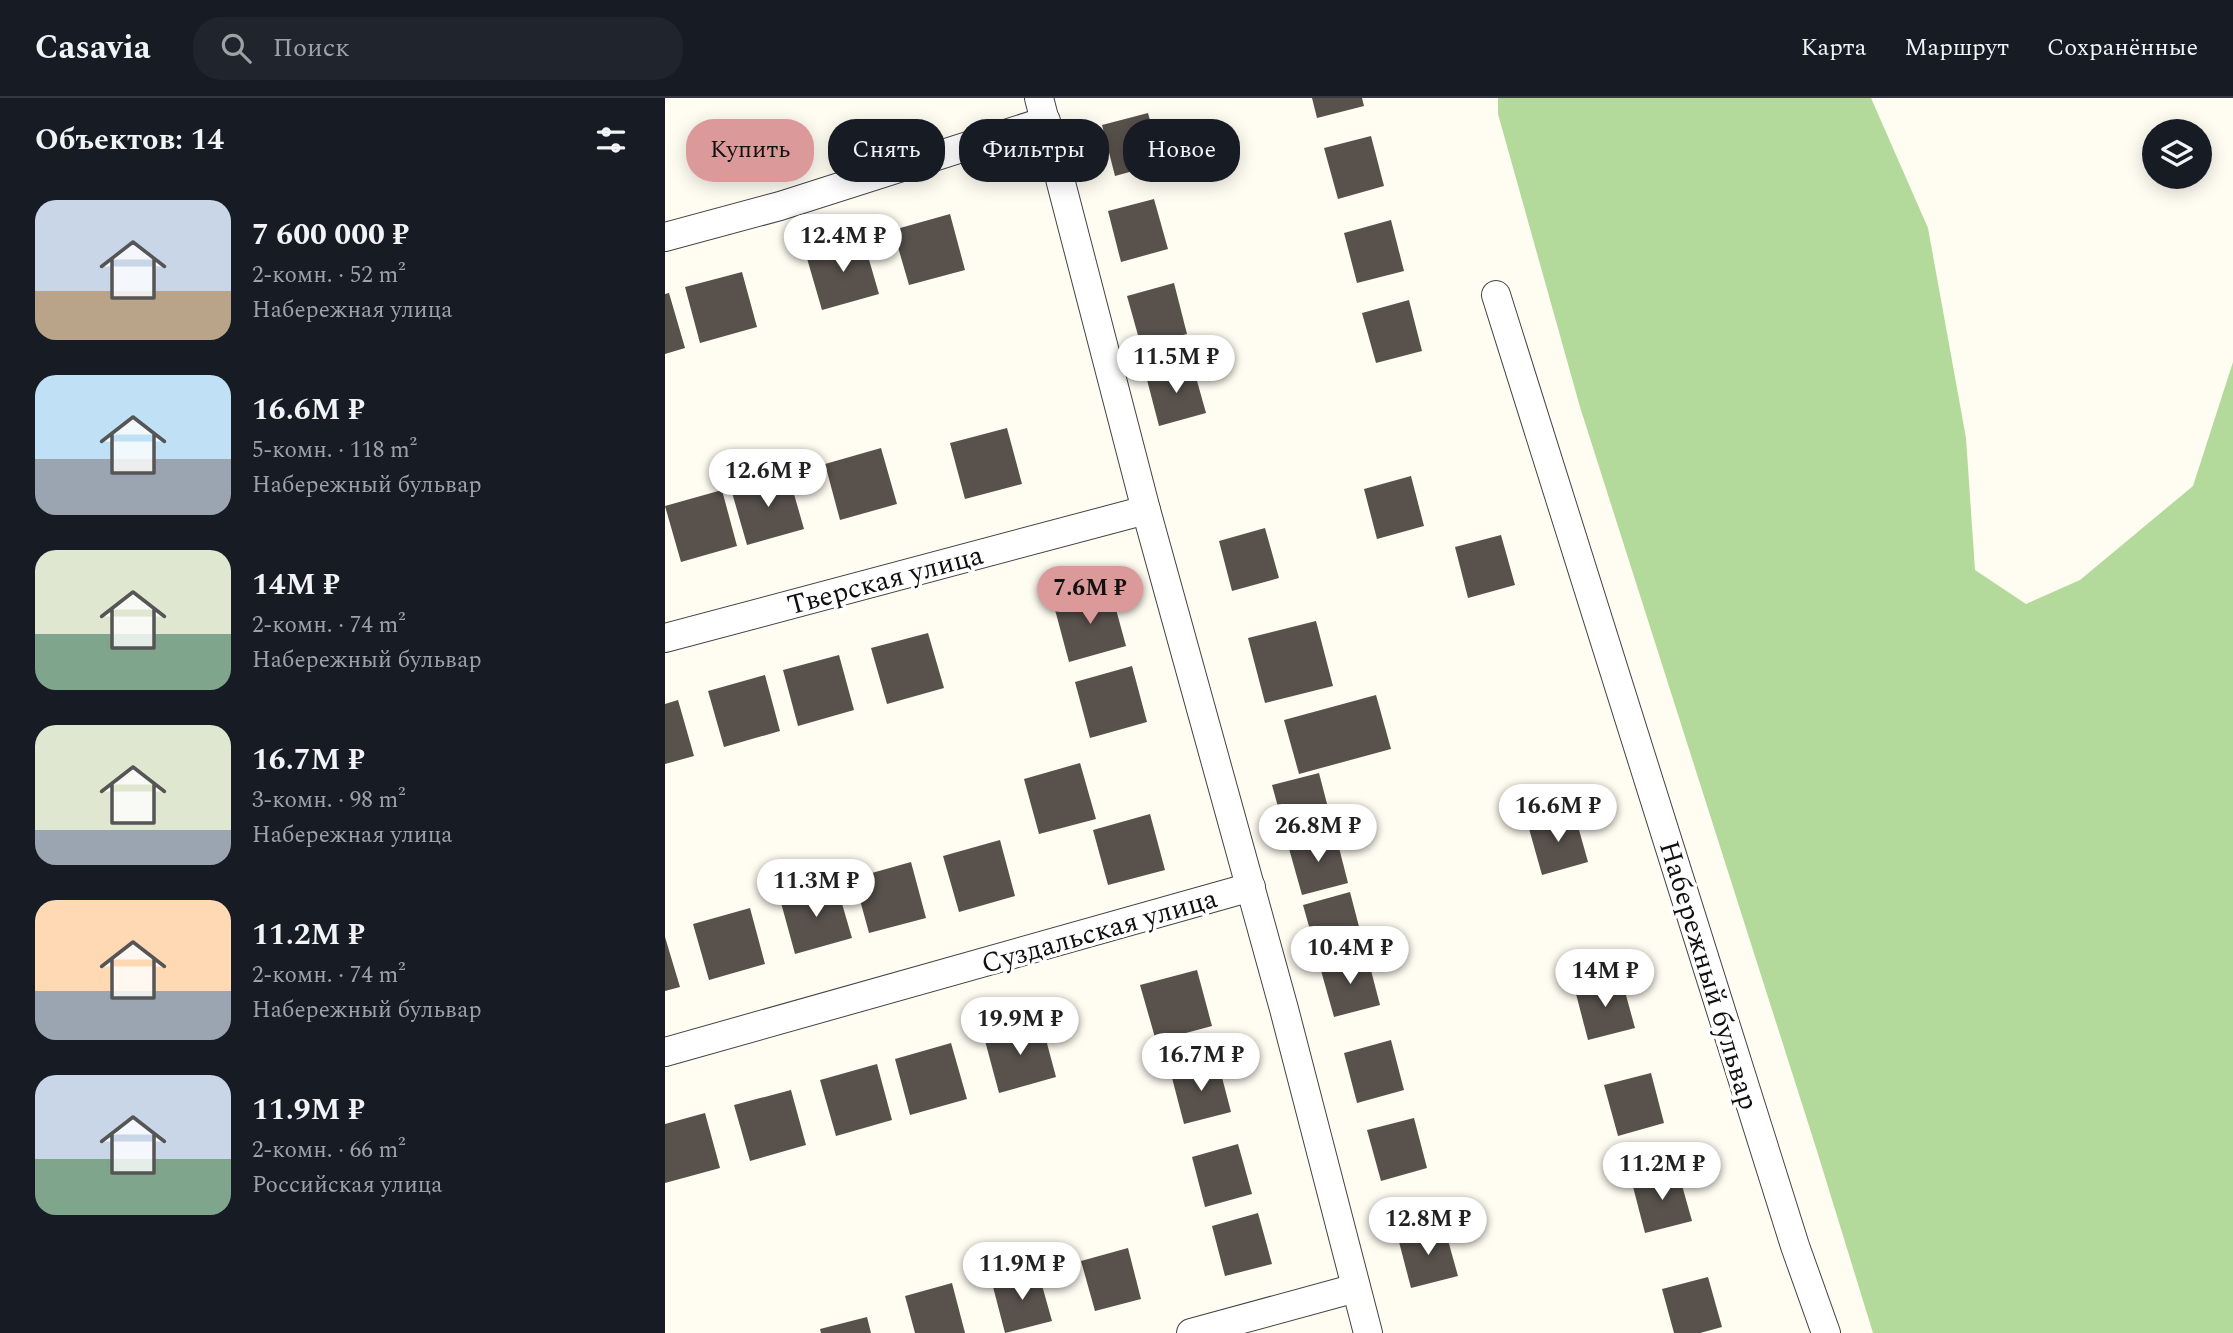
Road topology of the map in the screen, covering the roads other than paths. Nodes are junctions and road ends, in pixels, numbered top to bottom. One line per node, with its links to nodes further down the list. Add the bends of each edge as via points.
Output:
1 (1043, 110): 2 (street, via 780,206); 4 (street)
2 (665, 237)
3 (1496, 295): 11 (street, Набережный бульвар)
4 (1146, 510): 5 (street, Тверская улица); 6 (street)
5 (665, 638)
6 (1251, 887): 7 (street, Суздальская улица); 8 (street)
7 (665, 1052)
8 (1356, 1287): 9 (street); 10 (street)
9 (1191, 1333)
10 (1368, 1333)
11 (1826, 1333)

